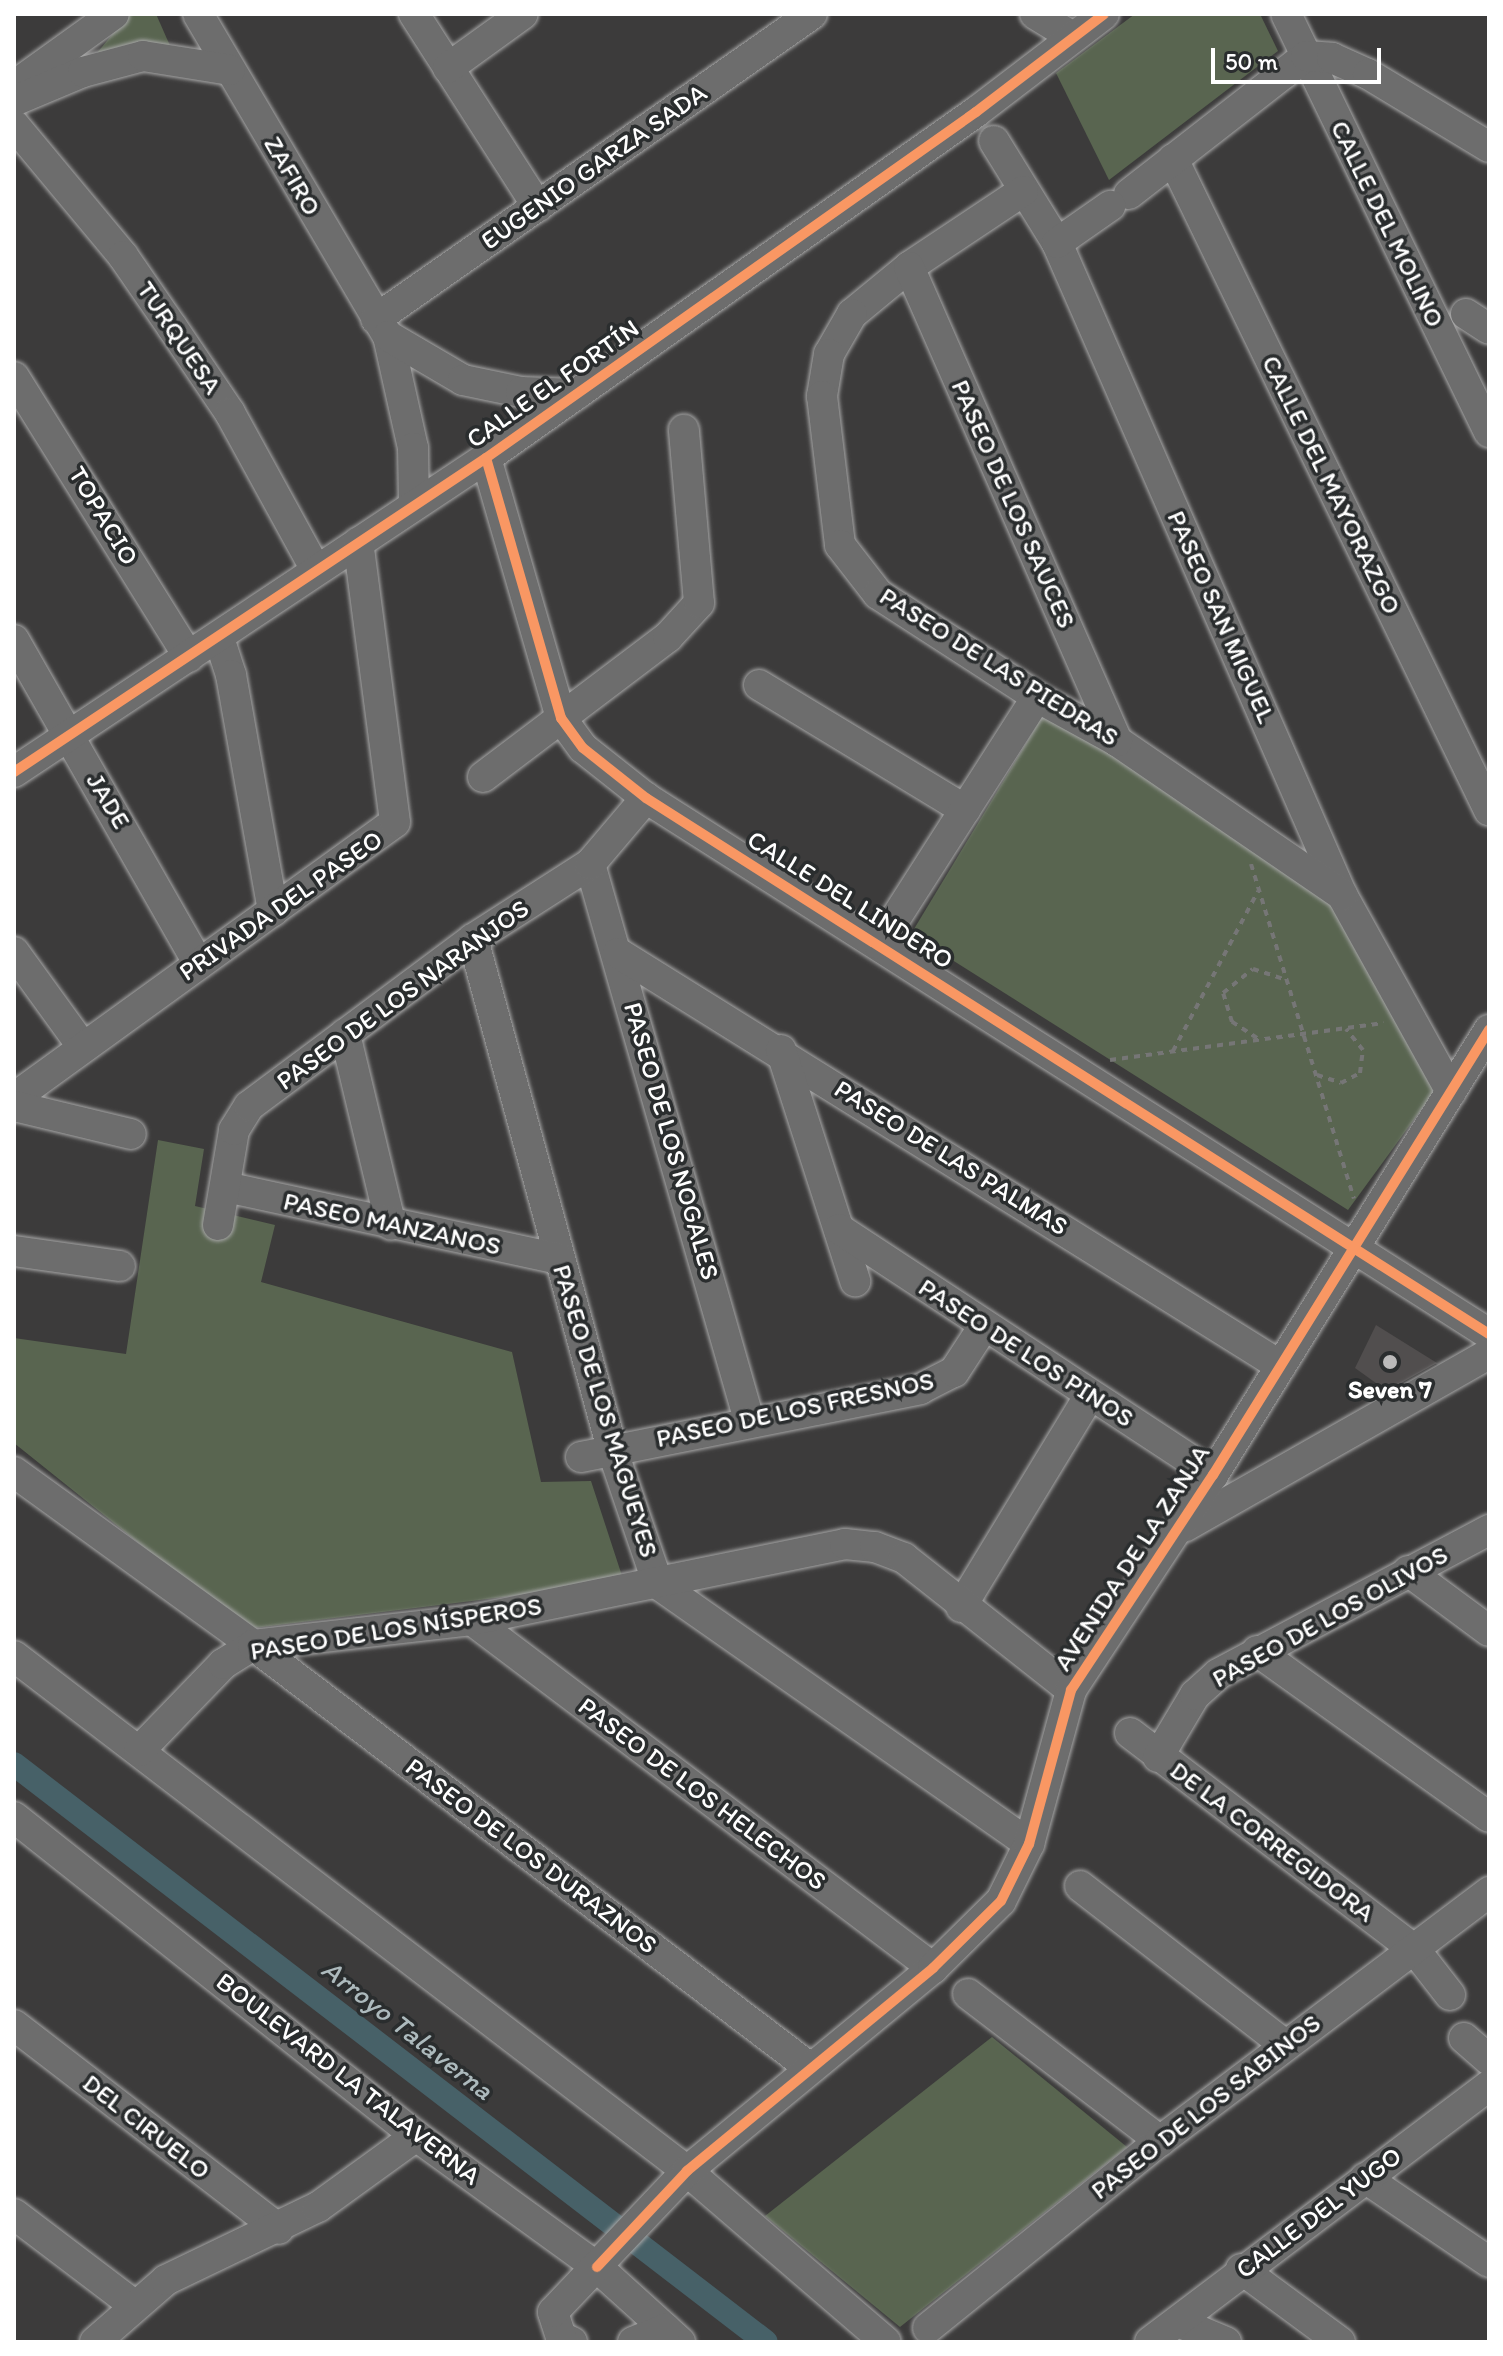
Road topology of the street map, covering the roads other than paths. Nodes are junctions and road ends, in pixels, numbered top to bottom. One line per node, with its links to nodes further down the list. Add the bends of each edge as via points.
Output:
1 (114, 14): 13 (street)
2 (198, 14): 12 (street, ZAFIRO)
3 (414, 14): 11 (street)
4 (523, 14): 11 (street)
5 (812, 14): 20 (street, EUGENIO GARZA SADA)
6 (1035, 14): 9 (street)
7 (1104, 14): 9 (street, CALLE EL FORTÍN)
8 (1286, 14): 10 (street, CALLE DEL MOLINO)
9 (1073, 37): 25 (street, CALLE EL FORTÍN)
10 (1306, 56): 17 (street, via 1332,58 1368,74); 18 (street); 27 (street, CALLE DEL MOLINO)
11 (448, 68): 20 (street)
12 (230, 70): 14 (street, via 143,56 83,72); 23 (street, ZAFIRO)
13 (14, 86)
14 (14, 101)
15 (14, 125): 31 (street, TURQUESA, via 123,256 172,327 230,413)
16 (994, 141): 19 (street, PASEO SAN MIGUEL)
17 (1489, 147)
18 (1173, 159): 21 (street); 44 (street, CALLE DEL MAYORAZGO)
19 (1023, 191): 21 (street, PASEO SAN MIGUEL); 22 (street, PASEO DE LAS PIEDRAS)
20 (538, 207): 23 (street, EUGENIO GARZA SADA)
21 (1057, 243): 46 (street, PASEO SAN MIGUEL)
22 (909, 267): 36 (street, PASEO DE LAS PIEDRAS, via 852,314 829,354 822,396 840,545 878,594); 39 (street, PASEO DE LOS SAUCES)
23 (382, 327): 25 (street, ZAFIRO, via 463,380 521,392); 29 (street, ZAFIRO, via 406,405)
24 (14, 377): 34 (street, TOPACIO)
25 (577, 394): 28 (street, CALLE EL FORTÍN)
26 (684, 430): 37 (street, via 699,603 668,637)
27 (1489, 432)
28 (486, 458): 29 (street, CALLE EL FORTÍN); 37 (street, CALLE DEL LINDERO)
29 (414, 505): 30 (street, CALLE EL FORTÍN)
30 (358, 542): 31 (street, CALLE EL FORTÍN); 47 (street, PRIVADA DEL PASEO, via 395,822)
31 (316, 570): 32 (street, CALLE EL FORTÍN)
32 (219, 638): 34 (street, CALLE EL FORTÍN); 47 (street, via 231,675)
33 (14, 640): 38 (street, JADE)
34 (189, 657): 38 (street, CALLE EL FORTÍN)
35 (759, 685): 43 (street)
36 (1037, 697): 39 (street, PASEO DE LAS PIEDRAS); 43 (street)
37 (561, 718): 41 (street); 42 (street, CALLE DEL LINDERO, via 583,748)
38 (70, 734): 40 (street, CALLE EL FORTÍN); 52 (street, JADE)
39 (1117, 741): 46 (street, PASEO DE LAS PIEDRAS)
40 (14, 772)
41 (483, 777)
42 (646, 798): 45 (street, PASEO DE LOS NARANJOS); 49 (street, CALLE DEL LINDERO)
43 (965, 810): 49 (street)
44 (1489, 810)
45 (590, 864): 48 (street, PASEO DE LOS NARANJOS); 51 (street, PASEO DE LOS NOGALES)
46 (1342, 895): 57 (street, PASEO SAN MIGUEL)
47 (273, 911): 52 (street, PRIVADA DEL PASEO)
48 (473, 939): 54 (street, PASEO DE LOS NARANJOS); 67 (street, PASEO DE LOS MAGUEYES)
49 (879, 944): 65 (street, CALLE DEL LINDERO)
50 (14, 952): 55 (street)
51 (618, 953): 56 (street, PASEO DE LAS PALMAS); 75 (street, PASEO DE LOS NOGALES)
52 (199, 964): 55 (street, PRIVADA DEL PASEO)
53 (1489, 1030): 57 (street, AVENIDA DE LA ZANJA)
54 (345, 1034): 61 (street, PASEO DE LOS NARANJOS, via 238,1118); 63 (street)
55 (82, 1046): 58 (street, PRIVADA DEL PASEO)
56 (781, 1050): 64 (street); 73 (street, PASEO DE LAS PALMAS)
57 (1451, 1092): 65 (street, AVENIDA DE LA ZANJA)
58 (14, 1098)
59 (14, 1106): 60 (street)
60 (131, 1134)
61 (226, 1187): 62 (street, PASEO DE LOS NARANJOS); 63 (street, PASEO MANZANOS)
62 (218, 1225)
63 (391, 1225): 67 (street, PASEO MANZANOS)
64 (839, 1229): 69 (street); 70 (street, PASEO DE LOS PINOS)
65 (1356, 1249): 71 (street, CALLE DEL LINDERO); 73 (street, AVENIDA DE LA ZANJA)
66 (14, 1251): 68 (street)
67 (559, 1259): 76 (street, PASEO DE LOS MAGUEYES)
68 (120, 1266)
69 (855, 1281)
70 (984, 1326): 74 (street, PASEO DE LOS PINOS); 75 (street, PASEO DE LOS FRESNOS, via 942,1381)
71 (1489, 1334)
72 (1489, 1354): 80 (street)
73 (1281, 1366): 79 (street, AVENIDA DE LA ZANJA)
74 (1090, 1395): 79 (street, PASEO DE LOS PINOS); 84 (street)
75 (749, 1420): 76 (street, PASEO DE LOS FRESNOS)
76 (612, 1449): 77 (street, PASEO DE LOS FRESNOS); 83 (street, PASEO DE LOS MAGUEYES)
77 (581, 1457)
78 (14, 1472): 87 (street, PASEO DE LOS DURAZNOS)
79 (1213, 1475): 80 (street, AVENIDA DE LA ZANJA)
80 (1179, 1530): 90 (street, AVENIDA DE LA ZANJA)
81 (1489, 1530): 82 (street, PASEO DE LOS OLIVOS)
82 (1408, 1571): 86 (street); 88 (street, PASEO DE LOS OLIVOS)
83 (658, 1584): 84 (street, PASEO DE LOS NÍSPEROS, via 845,1544 875,1547 904,1558); 85 (street, PASEO DE LOS NÍSPEROS); 96 (street, PASEO DE LOS MAGUEYES)
84 (961, 1607): 90 (street, PASEO DE LOS NÍSPEROS)
85 (472, 1620): 87 (street, PASEO DE LOS NÍSPEROS); 100 (street, PASEO DE LOS HELECHOS)
86 (1489, 1631)
87 (253, 1645): 92 (street, PASEO DE LOS NÍSPEROS, via 223,1664); 107 (street, PASEO DE LOS DURAZNOS)
88 (1257, 1651): 93 (street, PASEO DE LOS OLIVOS, via 1195,1695); 95 (street)
89 (14, 1656): 92 (street)
90 (1071, 1690): 96 (street, AVENIDA DE LA ZANJA)
91 (1130, 1733): 93 (street, DE LA CORREGIDORA)
92 (139, 1751): 112 (street)
93 (1158, 1757): 99 (street, DE LA CORREGIDORA)
94 (14, 1817): 109 (street, BOULEVARD LA TALAVERNA)
95 (1489, 1817)
96 (1029, 1844): 100 (street, AVENIDA DE LA ZANJA, via 1001,1901)
97 (1080, 1886): 105 (street)
98 (1489, 1892): 99 (street, PASEO DE LOS SABINOS)
99 (1415, 1950): 102 (street, DE LA CORREGIDORA); 105 (street, PASEO DE LOS SABINOS)
100 (933, 1968): 107 (street, AVENIDA DE LA ZANJA)
101 (968, 1994): 110 (street)
102 (1450, 1995)
103 (14, 2025): 114 (street, DEL CIRUELO)
104 (1464, 2038): 106 (street)
105 (1285, 2045): 110 (street, PASEO DE LOS SABINOS)
106 (1489, 2060)
107 (809, 2067): 112 (street, AVENIDA DE LA ZANJA)
108 (1489, 2086): 111 (street, CALLE DEL YUGO)
109 (416, 2136): 114 (street); 115 (street, BOULEVARD LA TALAVERNA)
110 (1160, 2141): 120 (street, PASEO DE LOS SABINOS)
111 (1365, 2178): 116 (street); 117 (street, CALLE DEL YUGO)
112 (678, 2181): 115 (street, AVENIDA DE LA ZANJA); 125 (street)
113 (14, 2214): 118 (street)
114 (279, 2229): 118 (street, via 166,2280)
115 (605, 2259): 121 (street, BOULEVARD LA TALAVERNA); 123 (street, AVENIDA DE LA ZANJA, via 553,2312 561,2337)
116 (1489, 2262)
117 (1241, 2269): 119 (street, CALLE DEL YUGO); 128 (street)
118 (134, 2305): 122 (street)
119 (1178, 2322): 126 (street, CALLE DEL YUGO); 127 (street)
120 (928, 2328)
121 (673, 2335): 124 (street)
122 (95, 2342)
123 (572, 2342)
124 (633, 2342)
125 (886, 2342)
126 (1150, 2342)
127 (1226, 2342)
128 (1340, 2342)

